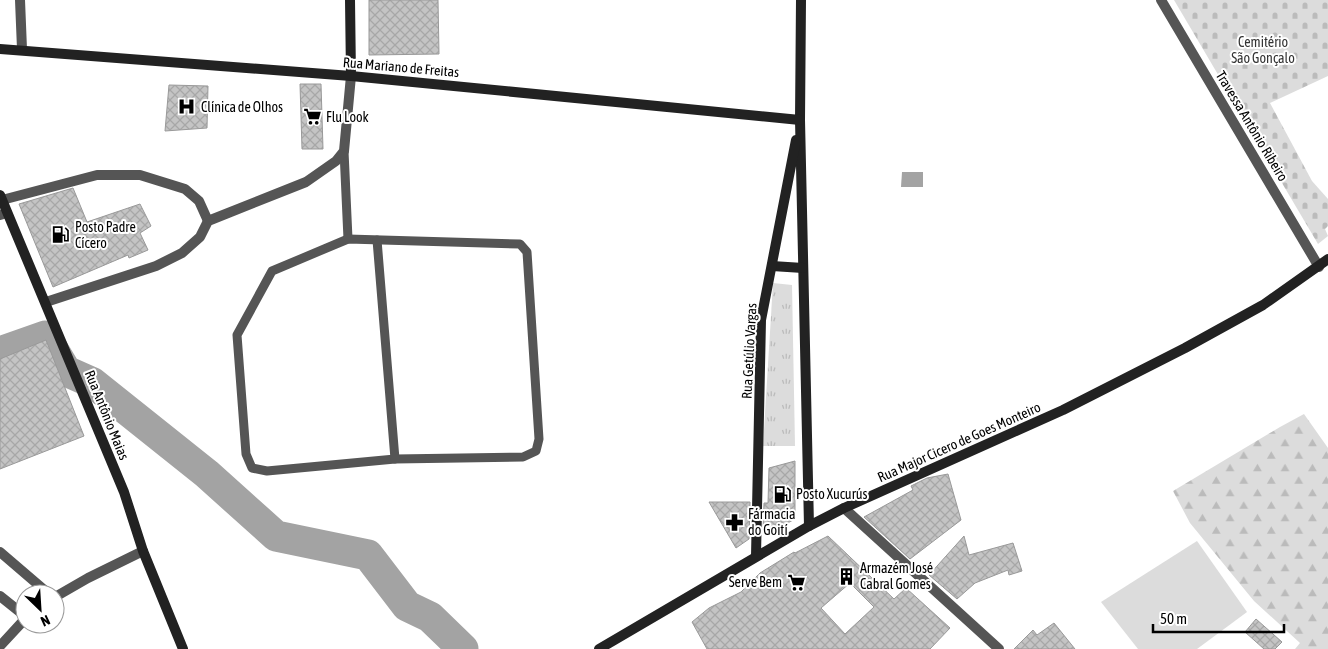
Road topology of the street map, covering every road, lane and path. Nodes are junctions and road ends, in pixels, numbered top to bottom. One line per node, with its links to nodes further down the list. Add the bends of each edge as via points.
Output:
1 (20, 0): 6 (street)
2 (350, 0): 7 (street)
3 (801, 0): 8 (street, Rua Getúlio Vargas)
4 (1161, 0): 17 (street, Travessa Antônio Ribeiro)
5 (0, 49): 6 (street, Rua Mariano de Freitas)
6 (22, 49): 7 (street, Rua Mariano de Freitas)
7 (351, 76): 8 (street, Rua Mariano de Freitas); 9 (street)
8 (800, 120): 16 (street, Rua Getúlio Vargas); 18 (street, Rua Getúlio Vargas)
9 (344, 150): 12 (street, via 336,161 306,182); 13 (lane)
10 (1, 197): 11 (street, Rua Antônio Maias); 12 (street, via 97,175 140,175 185,189 199,202)
11 (4, 214): 19 (street, Rua Antônio Maias)
12 (208, 221): 19 (street, via 200,237 182,253 156,266)
13 (348, 239): 14 (lane); 20 (lane, via 272,271 237,335 246,454 252,468 267,471)
14 (377, 240): 20 (lane); 20 (lane, via 520,244 527,252 539,440 536,451 523,457)
15 (1328, 259): 17 (street, Rua Major Cicero de Goes Monteiro)
16 (772, 266): 18 (street); 25 (street, Rua Getúlio Vargas, via 761,320)
17 (1319, 267): 21 (street, Rua Major Cicero de Goes Monteiro, via 1263,305 1186,348 1063,410)
18 (803, 268): 22 (street, Rua Getúlio Vargas)
19 (46, 302): 23 (street, Rua Antônio Maias, via 124,492)
20 (395, 459)
21 (844, 508): 22 (street, Rua Major Cicero de Goes Monteiro); 34 (street)
22 (808, 526): 25 (street, Rua Major Cicero de Goes Monteiro)
23 (143, 551): 27 (street); 32 (street, Rua Antônio Maias)
24 (0, 552): 26 (street)
25 (756, 556): 33 (street, Rua Major Cicero de Goes Monteiro)
26 (37, 584)
27 (65, 591)
28 (0, 596): 29 (street)
29 (15, 609)
30 (15, 629): 31 (street)
31 (0, 646)
32 (183, 649)
33 (600, 649)
34 (999, 649)

